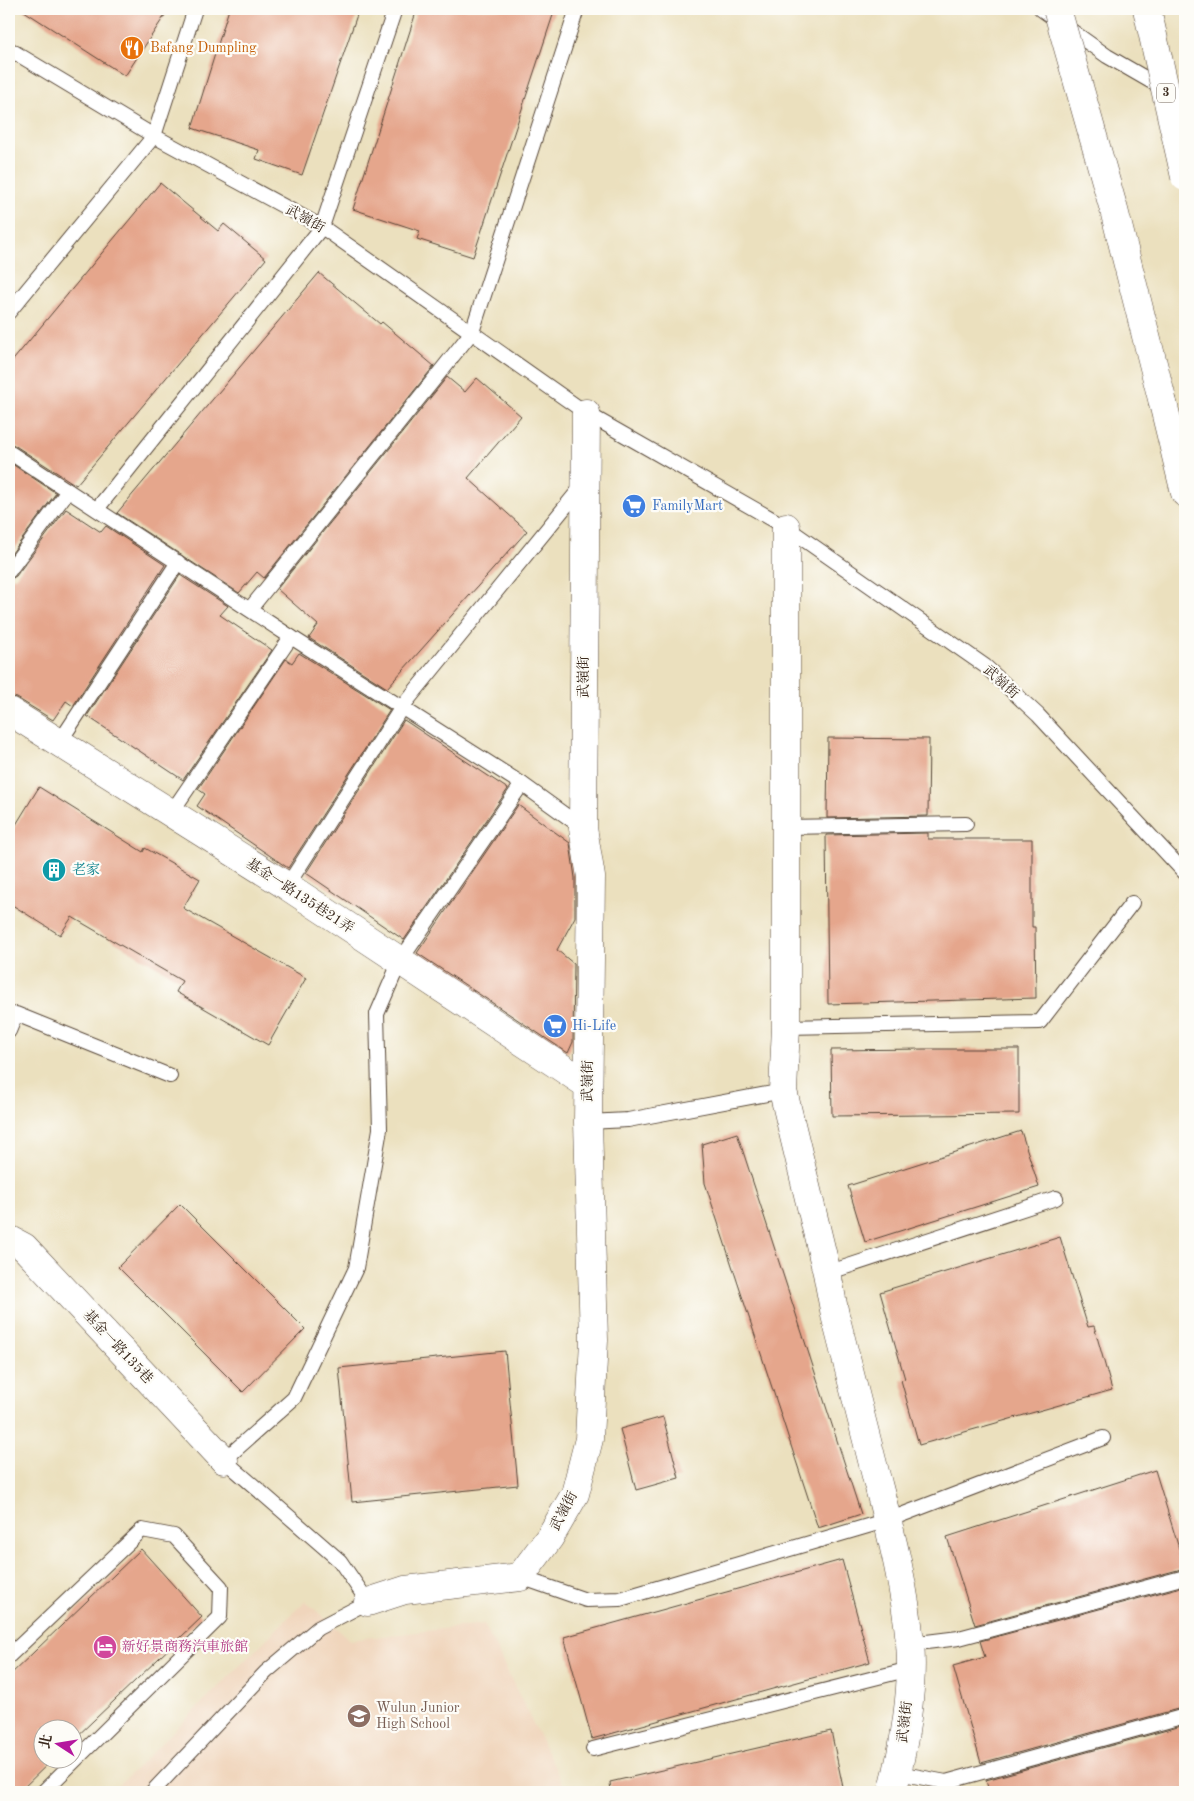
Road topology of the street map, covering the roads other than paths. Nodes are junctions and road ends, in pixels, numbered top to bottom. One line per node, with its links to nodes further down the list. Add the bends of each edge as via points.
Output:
1 (195, 9): 10 (lane)
2 (395, 9): 12 (lane)
3 (577, 9): 14 (lane)
4 (1041, 9): 9 (lane, via 1107,56)
5 (1057, 9): 15 (main road, bridge, via 1114,210)
6 (1076, 9): 15 (main road, bridge)
7 (1148, 9): 11 (main road, 3, bridge)
8 (9, 50): 10 (lane, 武嶺街)
9 (1185, 101)
10 (154, 136): 12 (lane, 武嶺街); 13 (lane)
11 (1185, 177)
12 (322, 227): 14 (lane, 武嶺街); 21 (lane)
13 (9, 312)
14 (472, 332): 16 (lane, 武嶺街); 25 (lane)
15 (1163, 403): 20 (main road)
16 (586, 413): 18 (main road, 武嶺街); 22 (lane, 武嶺街)
17 (9, 452): 19 (lane)
18 (585, 482): 27 (lane); 34 (main road, 武嶺街)
19 (68, 491): 21 (lane); 24 (lane)
20 (1185, 493)
21 (97, 509): 23 (lane)
22 (786, 527): 33 (main road, 武嶺街); 35 (lane, 武嶺街, via 985,666 1038,715)
23 (178, 562): 25 (lane); 29 (lane)
24 (9, 571)
25 (250, 609): 26 (lane)
26 (291, 637): 27 (lane); 31 (lane)
27 (402, 707): 30 (lane); 36 (lane)
28 (9, 711): 29 (main road, 基金一路135巷21弄)
29 (59, 743): 31 (main road, 基金一路135巷21弄)
30 (522, 784): 34 (lane); 38 (lane)
31 (171, 814): 36 (main road, 基金一路135巷21弄)
32 (966, 824): 33 (lane)
33 (785, 827): 39 (main road, 武嶺街)
34 (584, 828): 42 (main road, 武嶺街, via 591,877)
35 (1185, 873)
36 (287, 886): 38 (main road, 基金一路135巷21弄)
37 (1132, 903): 39 (lane, via 1040,1022)
38 (400, 961): 42 (main road, 基金一路135巷21弄); 49 (lane, via 376,1014 380,1129 356,1268 294,1398)
39 (786, 1027): 43 (main road, 武嶺街)
40 (9, 1031): 41 (lane, via 16,1014)
41 (170, 1076)
42 (588, 1085): 44 (main road, 武嶺街)
43 (783, 1090): 44 (lane, via 628,1120); 47 (main road, 武嶺街)
44 (588, 1122): 51 (main road, 武嶺街, via 594,1340 590,1439 575,1494 550,1537)
45 (1056, 1198): 47 (lane)
46 (9, 1239): 49 (main road, 基金一路135巷, via 24,1247)
47 (827, 1274): 50 (main road, 武嶺街)
48 (1103, 1438): 50 (lane)
49 (224, 1460): 53 (lane, via 340,1561)
50 (888, 1520): 51 (lane, via 620,1599 586,1600); 55 (main road, 武嶺街, via 903,1580)
51 (520, 1577): 53 (main road, via 405,1590)
52 (1185, 1577): 55 (lane, via 959,1638)
53 (368, 1602): 60 (lane, via 318,1628 266,1672)
54 (9, 1656): 59 (lane, via 142,1530 174,1536 221,1587 220,1617)
55 (910, 1656): 57 (lane); 58 (main road, 武嶺街, via 906,1719)
56 (1185, 1716): 58 (lane, via 946,1782)
57 (593, 1749)
58 (895, 1782)
59 (43, 1792)
60 (152, 1792)

